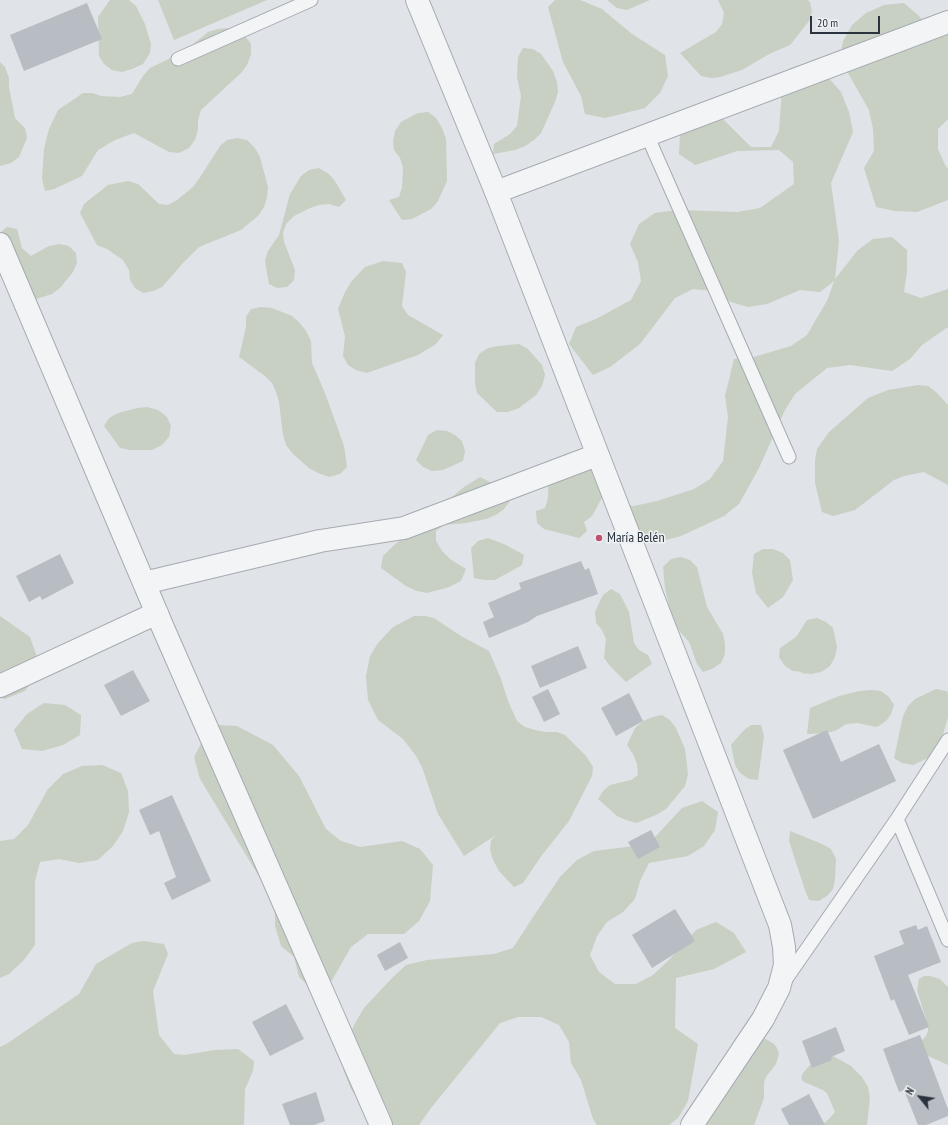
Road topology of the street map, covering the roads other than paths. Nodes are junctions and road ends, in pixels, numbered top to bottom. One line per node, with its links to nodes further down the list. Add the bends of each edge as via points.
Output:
1 (311, 0): 4 (lane)
2 (417, 0): 6 (street)
3 (948, 22): 5 (street)
4 (178, 60)
5 (647, 135): 6 (street); 9 (lane)
6 (496, 192): 8 (street)
7 (0, 244): 10 (street)
8 (597, 455): 10 (street, via 404,528 320,541); 16 (street, via 780,925 785,965)
9 (789, 457)
10 (144, 583): 11 (street)
11 (157, 613): 12 (street); 17 (street)
12 (0, 686)
13 (948, 740): 14 (lane)
14 (897, 818): 15 (lane); 16 (lane)
15 (948, 940)
16 (779, 988): 18 (street, via 763,1019)
17 (381, 1125)
18 (692, 1125)

